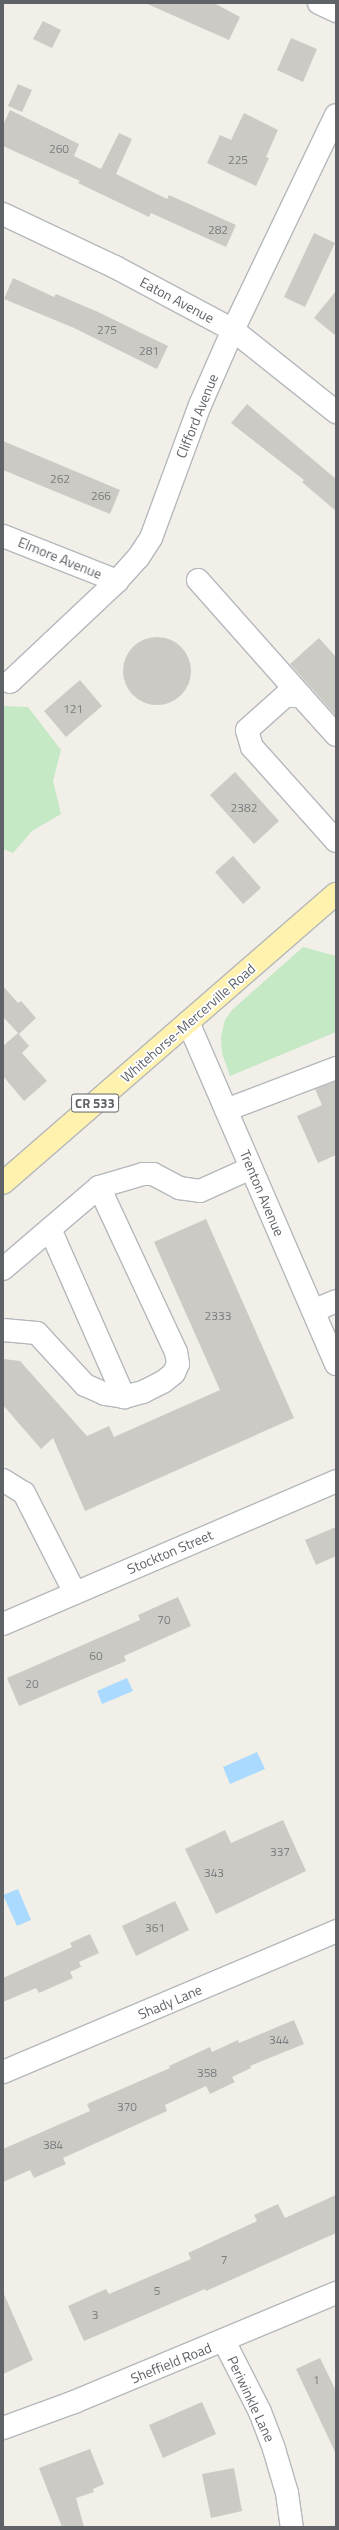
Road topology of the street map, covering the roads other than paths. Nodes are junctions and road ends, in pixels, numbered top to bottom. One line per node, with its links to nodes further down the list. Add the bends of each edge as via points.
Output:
1 (319, 3): 2 (street)
2 (336, 11)
3 (336, 115): 5 (street, Clifford Avenue)
4 (3, 214): 5 (street, Eaton Avenue, via 115,267)
5 (233, 330): 6 (street, Eaton Avenue); 9 (street, Clifford Avenue, via 200,405 151,538 138,558)
6 (336, 412)
7 (3, 536): 9 (street, Elmore Avenue)
8 (198, 580): 11 (street)
9 (117, 581): 10 (street, Clifford Avenue)
10 (10, 682)
11 (301, 696): 12 (street); 13 (street, via 285,696 247,730 252,747)
12 (336, 735)
13 (336, 841)
14 (336, 894): 15 (main road, Whitehorse-Mercerville Road / CR 533)
15 (188, 1022): 17 (street, Trenton Avenue); 19 (main road, Whitehorse-Mercerville Road / CR 533)
16 (336, 1068): 17 (street)
17 (226, 1110): 18 (street, Trenton Avenue)
18 (251, 1168): 20 (street, via 200,1190 179,1188 153,1174 142,1174); 24 (street, Trenton Avenue)
19 (3, 1183)
20 (99, 1187): 21 (street); 27 (street, via 176,1352 178,1364 174,1373 163,1382 143,1392)
21 (50, 1229): 22 (street); 27 (street)
22 (3, 1269)
23 (336, 1301): 24 (street)
24 (313, 1311): 26 (street, Trenton Avenue)
25 (3, 1330): 27 (street, via 36,1333 85,1384 105,1394)
26 (336, 1364)
27 (124, 1397)
28 (3, 1480): 30 (street, via 24,1493)
29 (336, 1481): 30 (street, Stockton Street)
30 (75, 1593): 31 (street, Stockton Street)
31 (3, 1624)
32 (336, 1931): 33 (street, Shady Lane)
33 (3, 2072)
34 (336, 2293): 35 (street, Sheffield Road)
35 (224, 2341): 36 (street, Sheffield Road); 37 (street, Periwinkle Lane, via 260,2412 274,2449 287,2493)
36 (3, 2428)
37 (292, 2527)

